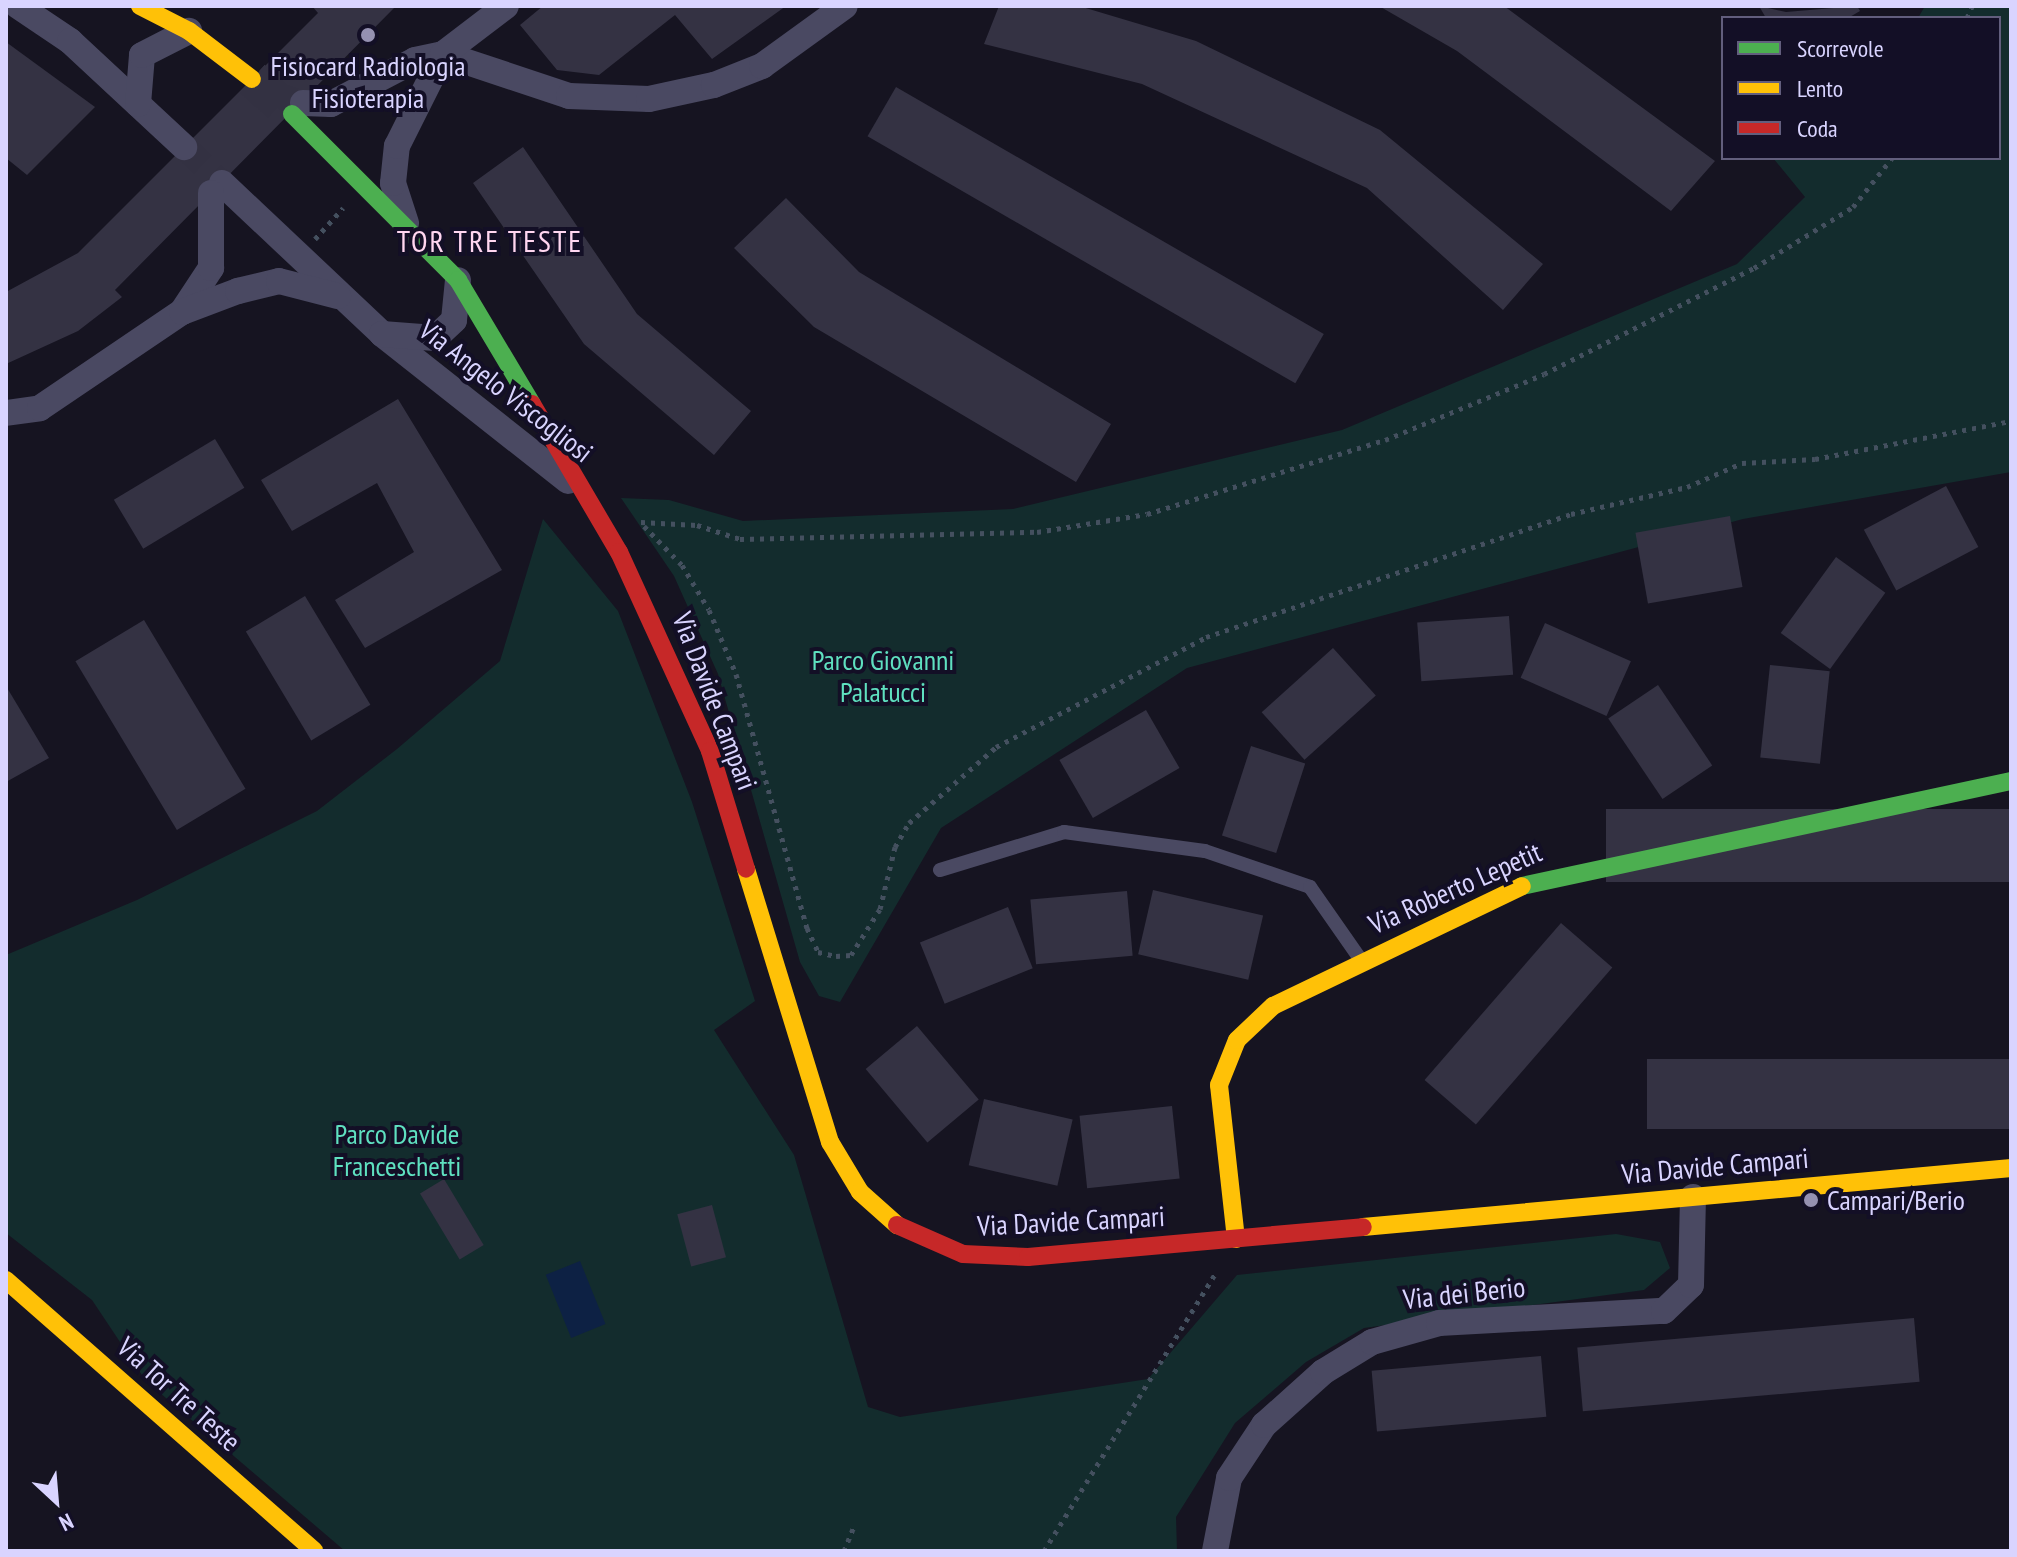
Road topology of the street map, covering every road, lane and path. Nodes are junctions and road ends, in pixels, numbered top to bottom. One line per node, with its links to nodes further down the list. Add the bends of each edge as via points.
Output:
1 (18, 6): 8 (street, via 70,41)
2 (140, 6): 5 (street)
3 (506, 6): 6 (street)
4 (845, 6): 6 (street, via 762,66 659,97 569,96)
5 (189, 31): 7 (street); 8 (street, via 142,55)
6 (443, 54): 9 (street, via 415,60 331,104); 13 (street, via 397,146 393,183)
7 (252, 79)
8 (138, 104): 10 (street)
9 (298, 108): 12 (street, Via Angelo Viscogliosi)
10 (184, 147)
11 (1890, 160): 23 (path, via 1853,207 1804,238 1544,374 1385,440 1147,514 1037,532 740,539 697,525)
12 (366, 185): 13 (street, Via Angelo Viscogliosi); 14 (path)
13 (406, 223): 15 (street, Via Angelo Viscogliosi)
14 (299, 255): 16 (street, Via Angelo Viscogliosi); 17 (street, Via Angelo Viscogliosi, via 216,188 211,268)
15 (458, 280): 18 (street, via 454,320 435,338); 21 (street, Via Angelo Viscogliosi)
16 (346, 298): 17 (street, via 279,281); 18 (street, Via Angelo Viscogliosi)
17 (182, 312): 19 (street, via 40,408)
18 (382, 334): 21 (street, Via Angelo Viscogliosi)
19 (6, 413)
20 (2011, 421): 23 (path, via 1815,459 1742,463 1687,487 1571,514 1206,637 996,747 909,823 895,847 880,909 851,955 818,952 736,674 709,610 682,565)
21 (579, 491): 22 (street, Via Davide Campari)
22 (597, 517): 23 (path); 29 (street, Via Davide Campari, via 658,627 710,751 819,1115 860,1192 909,1235 993,1258)
23 (641, 522)
24 (2011, 781): 26 (street, Via Roberto Lepetit, via 1544,876)
25 (940, 870): 26 (lane, via 1064,832 1205,851 1310,887)
26 (1362, 961): 29 (street, Via Roberto Lepetit, via 1273,1006 1237,1040 1219,1085)
27 (2011, 1168): 28 (street, Via Davide Campari)
28 (1693, 1197): 29 (street, Via Davide Campari); 35 (street, Via dei Berio, via 1691,1285 1664,1311 1439,1323 1384,1337 1323,1372 1264,1425 1229,1478)
29 (1236, 1239): 34 (path)
30 (6, 1280): 32 (street, Via Tor Tre Teste)
31 (855, 1524): 33 (path)
32 (314, 1551)
33 (844, 1551)
34 (1044, 1551)
35 (1215, 1551)

